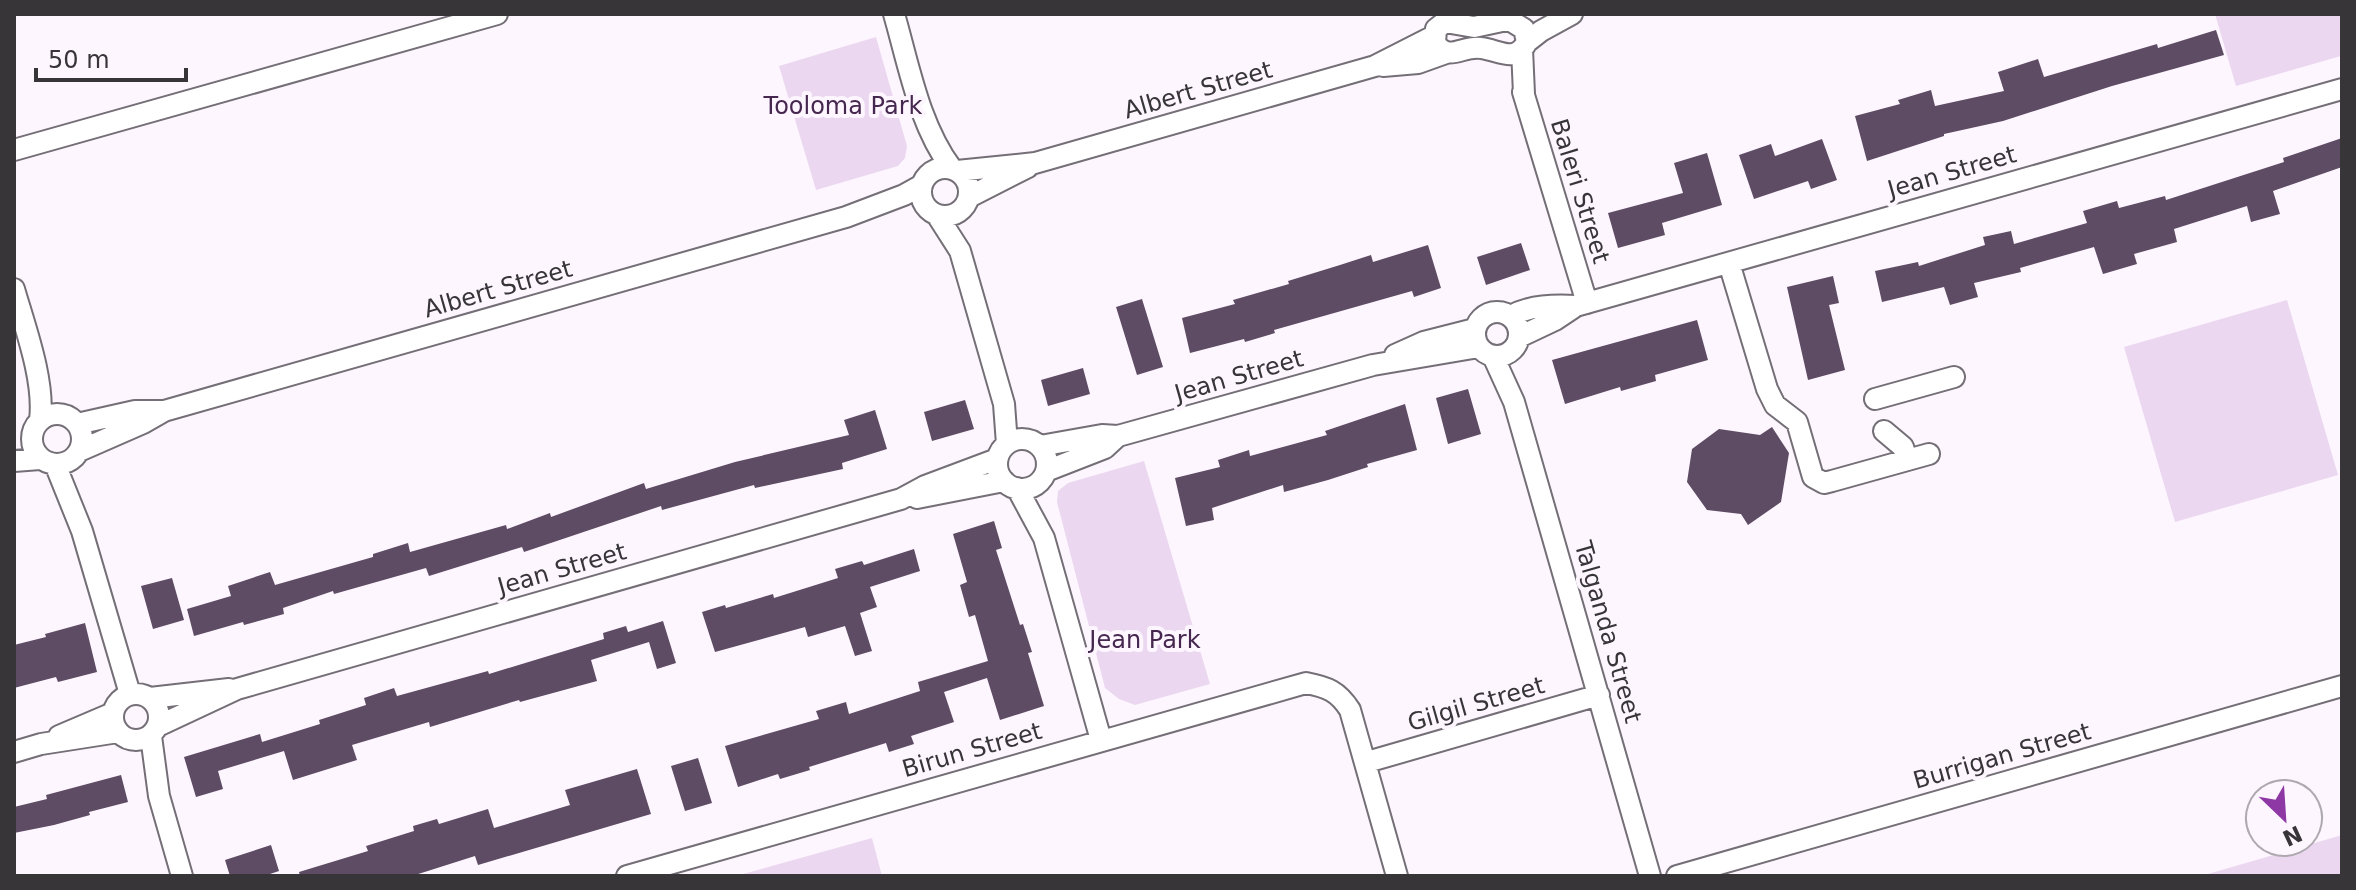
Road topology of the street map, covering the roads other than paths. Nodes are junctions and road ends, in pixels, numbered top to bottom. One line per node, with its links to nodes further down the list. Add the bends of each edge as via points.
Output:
1 (497, 14): 11 (street)
2 (894, 14): 10 (street)
3 (1572, 14): 6 (street)
4 (1517, 18): 5 (street, Albert Street, via 1481,27); 6 (street, Albert Street, via 1524,29)
5 (1442, 22): 7 (street, via 1437,47); 8 (street, Albert Street)
6 (1518, 49): 7 (street, Albert Street); 21 (street, Baleri Street, via 1524,93)
7 (1446, 53): 8 (street, Albert Street, via 1418,63)
8 (1375, 66): 12 (street, Albert Street)
9 (2342, 89): 19 (street, Jean Street)
10 (922, 109): 13 (street, via 941,154); 14 (street)
11 (14, 150)
12 (1035, 163): 13 (street, Albert Street); 15 (street, Albert Street)
13 (955, 170): 14 (street, Albert Street, via 938,169); 15 (street, via 968,182)
14 (926, 179): 16 (street, via 923,201); 17 (street, Albert Street, via 904,195)
15 (966, 203): 16 (street, Albert Street, via 951,216); 18 (street)
16 (933, 212): 17 (street, Albert Street, via 913,208); 18 (street)
17 (846, 217): 26 (street, Albert Street)
18 (960, 251): 31 (street)
19 (1729, 263): 21 (street, Jean Street); 34 (street, via 1767,389 1775,405 1797,422 1813,477 1824,483)
20 (14, 289): 28 (street, via 36,366 42,408)
21 (1582, 305): 22 (street, Jean Street, via 1552,305); 23 (street, Jean Street)
22 (1511, 316): 23 (street, Talganda Street, via 1519,329); 23 (street, Jean Street, via 1487,314)
23 (1496, 344): 30 (street, Jean Street, via 1373,365); 40 (street, Talganda Street)
24 (1954, 377): 25 (street)
25 (1875, 399)
26 (164, 411): 27 (street, Albert Street, via 135,411); 33 (street, Albert Street)
27 (77, 424): 28 (street, via 69,417); 33 (street, via 82,437)
28 (36, 427): 33 (street, via 33,447)
29 (1884, 431): 34 (street, via 1903,447)
30 (1118, 436): 31 (street, Jean Street); 36 (street, Jean Street, via 1105,448)
31 (1018, 447): 36 (street, via 1046,458); 36 (street, via 999,475); 37 (street, Jean Street)
32 (1929, 454): 34 (street)
33 (61, 459): 35 (street, Albert Street); 41 (street)
34 (1907, 460)
35 (14, 461)
36 (1026, 481): 37 (street, Jean Street); 43 (street)
37 (901, 499): 39 (street, Jean Street)
38 (2342, 686): 50 (street, Burrigan Street)
39 (237, 689): 41 (street, Jean Street); 42 (street, Jean Street)
40 (1599, 695): 45 (street, Gilgil Street); 49 (street, Talganda Street)
41 (140, 696): 42 (street, via 118,703); 42 (street, via 159,711)
42 (135, 729): 44 (street, Jean Street); 46 (street)
43 (1101, 740): 45 (street, Birun Street, via 1306,683 1342,697); 47 (street, Birun Street)
44 (14, 752)
45 (1367, 762): 48 (street)
46 (182, 876)
47 (627, 876)
48 (1397, 876)
49 (1650, 876)
50 (1677, 876)

